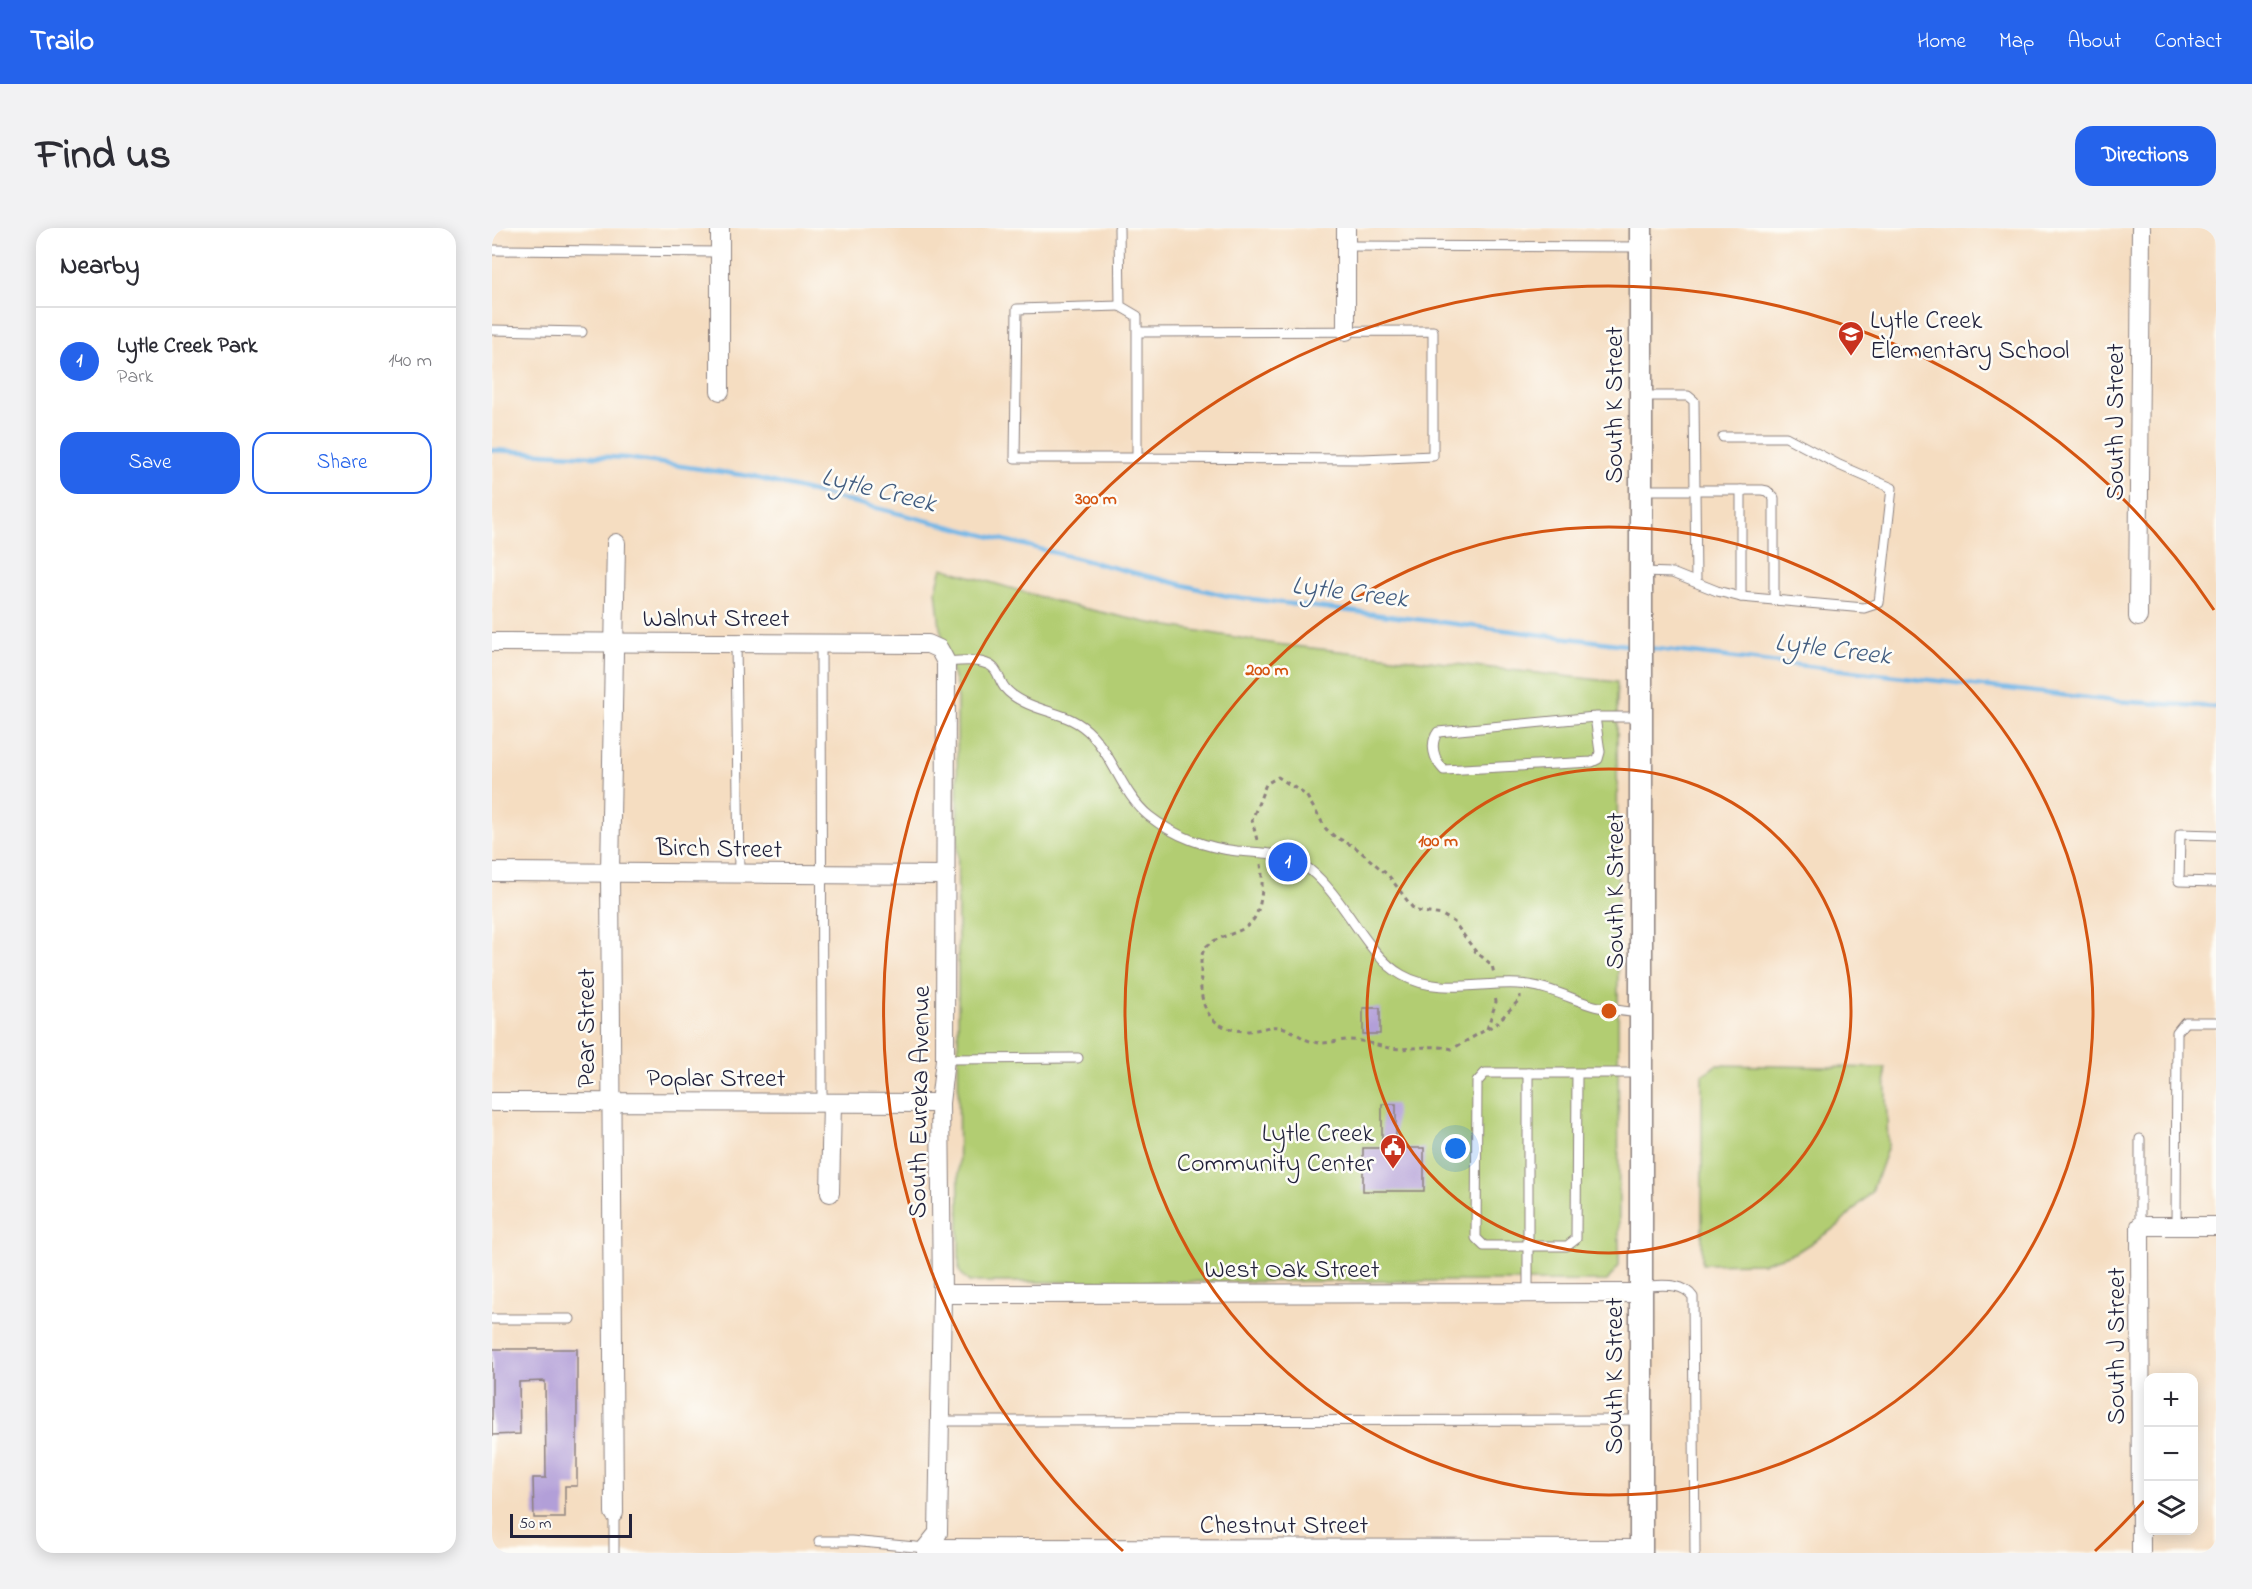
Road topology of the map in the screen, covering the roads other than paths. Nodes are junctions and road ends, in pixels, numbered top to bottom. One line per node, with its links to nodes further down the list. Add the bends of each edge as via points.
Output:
1 (720, 228): 7 (street)
2 (1119, 228): 8 (lane)
3 (2141, 228): 25 (street, South J Street)
4 (1346, 237): 5 (lane); 10 (street)
5 (1641, 238): 14 (street, South K Street)
6 (492, 250): 7 (lane)
7 (720, 252): 13 (street)
8 (1120, 306): 12 (lane, via 1137,316); 16 (lane, via 1017,309 1015,458)
9 (492, 330): 11 (lane)
10 (1346, 331): 12 (lane); 16 (lane, via 1433,331 1433,456)
11 (582, 332)
12 (1137, 332): 16 (lane)
13 (720, 391)
14 (1642, 396): 17 (street, South K Street); 18 (lane, via 1688,396 1694,401)
15 (1723, 437): 24 (lane, via 1786,437 1892,488 1879,603 1864,608)
16 (1137, 458)
17 (1642, 490): 18 (lane); 21 (street, South K Street)
18 (1695, 490): 19 (lane); 22 (lane)
19 (1741, 490): 23 (lane); 24 (lane, via 1767,491 1774,498)
20 (616, 543): 27 (street, Pear Street)
21 (1642, 573): 22 (lane, via 1672,573); 31 (street, South K Street)
22 (1696, 582): 23 (lane)
23 (1741, 597): 24 (lane)
24 (1774, 600)
25 (2138, 617)
26 (492, 642): 27 (street, Walnut Street)
27 (615, 642): 28 (street, Walnut Street); 35 (street, Pear Street)
28 (736, 643): 29 (street, Walnut Street); 36 (lane)
29 (821, 644): 30 (street, Walnut Street, via 928,644); 37 (lane)
30 (943, 656): 38 (street, South Eureka Avenue); 40 (lane, via 989,664 1005,688 1024,702 1055,712 1090,733 1109,755 1135,801 1170,829 1212,847 1294,859 1334,893 1379,957 1401,975 1420,983 1451,987 1520,984 1561,993 1589,1005)
31 (1642, 706): 32 (lane); 40 (street, South K Street)
32 (1595, 717): 32 (lane, via 1438,732 1433,752 1444,771 1592,762 1599,759 1600,752)
33 (2216, 835): 39 (lane, via 2180,834 2179,881)
34 (492, 872): 35 (street, Birch Street)
35 (610, 872): 36 (street, Birch Street); 48 (street, Pear Street)
36 (739, 873): 37 (street, Birch Street)
37 (822, 874): 38 (street, Birch Street); 49 (lane)
38 (946, 875): 43 (street, South Eureka Avenue)
39 (2216, 882)
40 (1643, 1013): 46 (street, South K Street)
41 (2216, 1022): 54 (lane, via 2185,1022 2177,1032)
42 (1078, 1058): 43 (lane)
43 (945, 1059): 50 (street, South Eureka Avenue)
44 (1528, 1073): 45 (lane); 56 (lane); 56 (lane, via 1485,1073 1477,1082 1476,1238 1484,1246)
45 (1577, 1073): 46 (lane); 56 (lane, via 1576,1239 1567,1246)
46 (1642, 1073): 57 (street, South K Street)
47 (492, 1102): 48 (street, Poplar Street)
48 (611, 1103): 49 (street, Poplar Street); 64 (street, Pear Street)
49 (827, 1103): 50 (street, Poplar Street); 52 (street)
50 (940, 1103): 59 (street, South Eureka Avenue)
51 (2140, 1138): 53 (lane, South J Street)
52 (830, 1193)
53 (2140, 1226): 54 (street); 71 (street, South J Street)
54 (2176, 1226): 55 (street)
55 (2216, 1226)
56 (1527, 1246): 58 (lane)
57 (1642, 1290): 58 (street, West Oak Street); 62 (street, South K Street); 70 (lane, via 1680,1286 1693,1297)
58 (1527, 1293): 59 (street, West Oak Street)
59 (942, 1294): 63 (street, South Eureka Avenue)
60 (492, 1319): 61 (lane)
61 (570, 1319)
62 (1641, 1420): 63 (lane); 68 (street, South K Street)
63 (940, 1421): 66 (street, South Eureka Avenue, via 938,1533)
64 (614, 1513): 69 (lane)
65 (819, 1541): 66 (lane)
66 (926, 1550): 67 (street, Chestnut Street)
67 (1389, 1551): 68 (street, Chestnut Street)
68 (1641, 1551)
69 (614, 1553)
70 (1695, 1553)
71 (2141, 1553)

